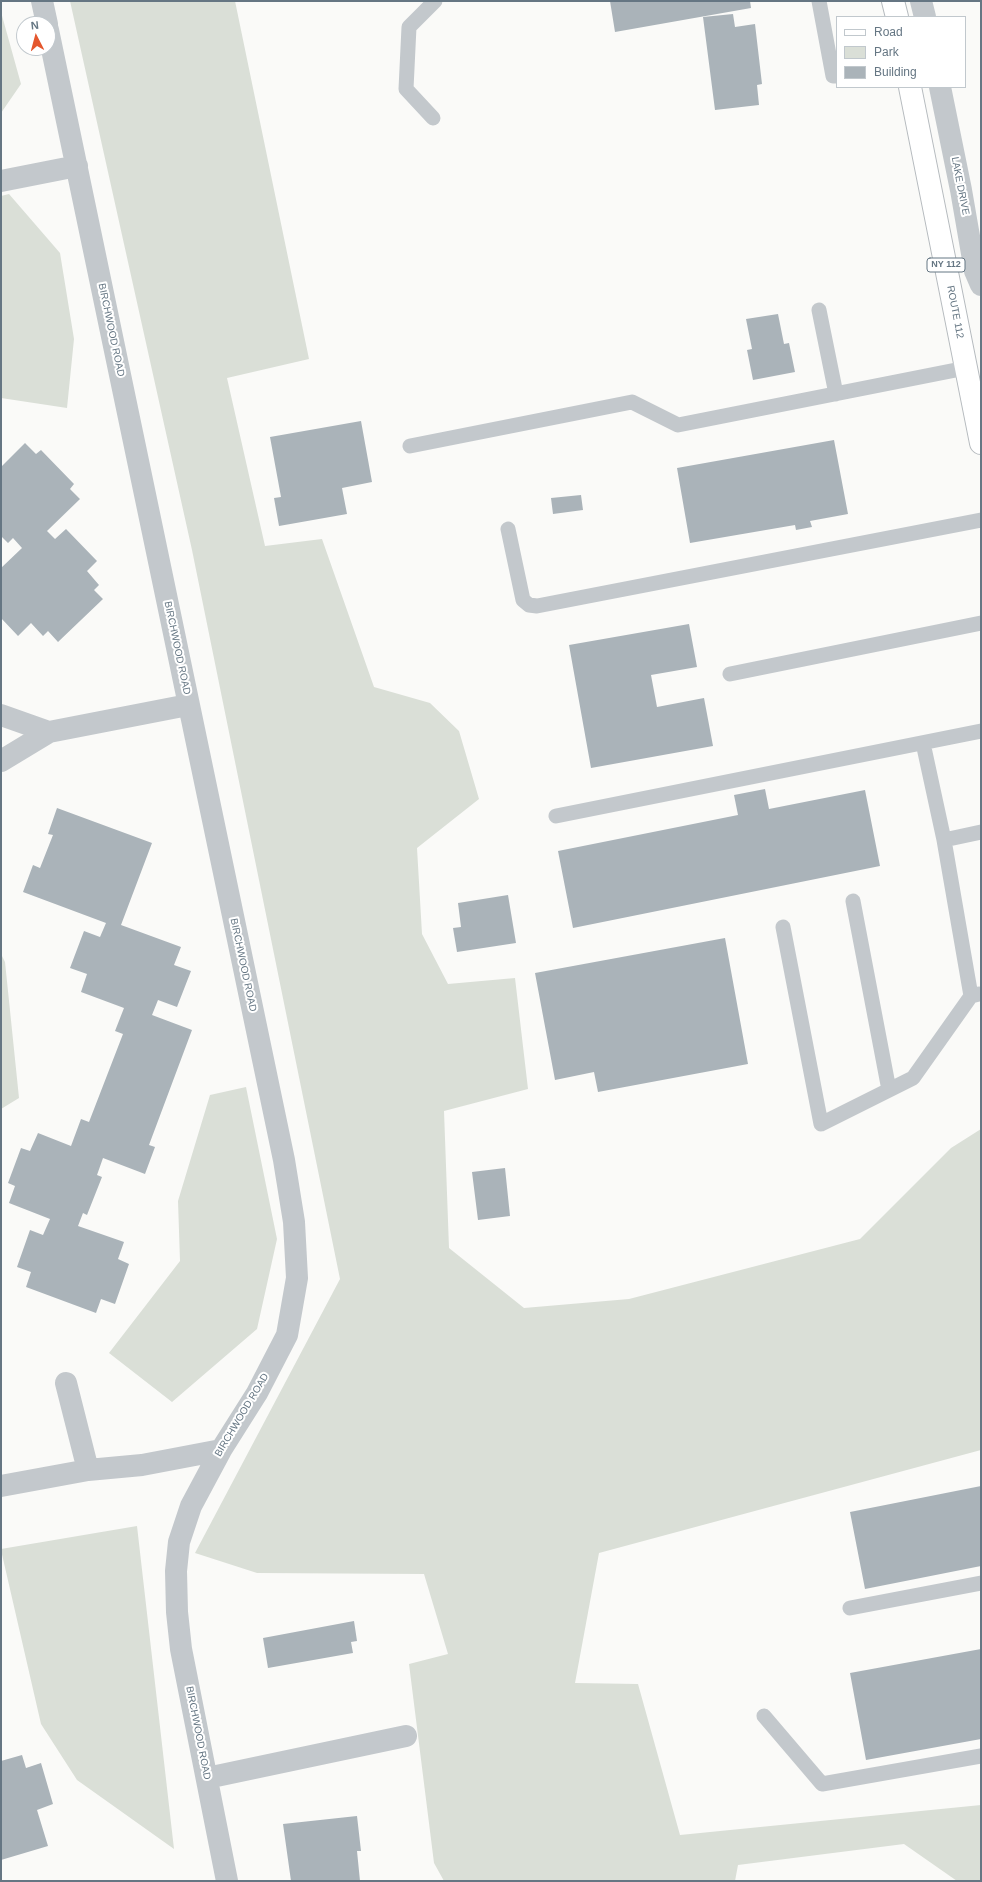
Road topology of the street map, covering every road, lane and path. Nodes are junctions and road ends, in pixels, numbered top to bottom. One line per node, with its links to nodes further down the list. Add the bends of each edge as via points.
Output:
1 (42, 1): 6 (street)
2 (435, 1): 13 (lane, via 409,26 406,89)
3 (818, 1): 10 (lane, via 833,76)
4 (893, 1): 7 (main road)
5 (921, 1): 8 (street)
6 (45, 16)
7 (897, 16)
8 (925, 16)
9 (54, 56): 14 (street, BIRCHWOOD ROAD)
10 (836, 76)
11 (910, 88): 18 (main road, ROUTE 112 / NY 112)
12 (940, 88): 16 (street, LAKE DRIVE, via 975,271)
13 (433, 118)
14 (77, 166): 15 (street); 26 (street, BIRCHWOOD ROAD)
15 (1, 181)
16 (981, 285)
17 (819, 310): 19 (lane)
18 (966, 368): 19 (lane); 20 (main road, ROUTE 112 / NY 112)
19 (836, 394): 21 (lane, via 678,425 632,402)
20 (981, 443)
21 (410, 446)
22 (981, 520): 23 (lane, via 536,606 529,605 523,600)
23 (508, 529)
24 (981, 623): 25 (lane)
25 (730, 674)
26 (188, 705): 29 (street); 40 (street, BIRCHWOOD ROAD, via 284,1160 294,1222 297,1278 287,1335 257,1393)
27 (1, 715): 29 (street)
28 (981, 731): 30 (lane)
29 (49, 732): 31 (street)
30 (923, 743): 32 (lane); 34 (lane)
31 (1, 761)
32 (556, 816)
33 (981, 832): 34 (lane)
34 (944, 840): 37 (lane)
35 (853, 900): 38 (lane)
36 (783, 927): 38 (lane, via 821,1124)
37 (976, 995): 38 (lane, via 913,1078)
38 (889, 1090)
39 (66, 1383): 41 (street)
40 (221, 1450): 41 (street, via 142,1465); 48 (street, BIRCHWOOD ROAD, via 191,1506 179,1542 176,1571 181,1649)
41 (88, 1470): 42 (street)
42 (1, 1486)
43 (981, 1583): 44 (lane)
44 (850, 1608)
45 (764, 1716): 47 (lane, via 822,1784)
46 (406, 1736): 48 (street)
47 (981, 1756)
48 (207, 1778): 49 (street, BIRCHWOOD ROAD)
49 (227, 1881)

